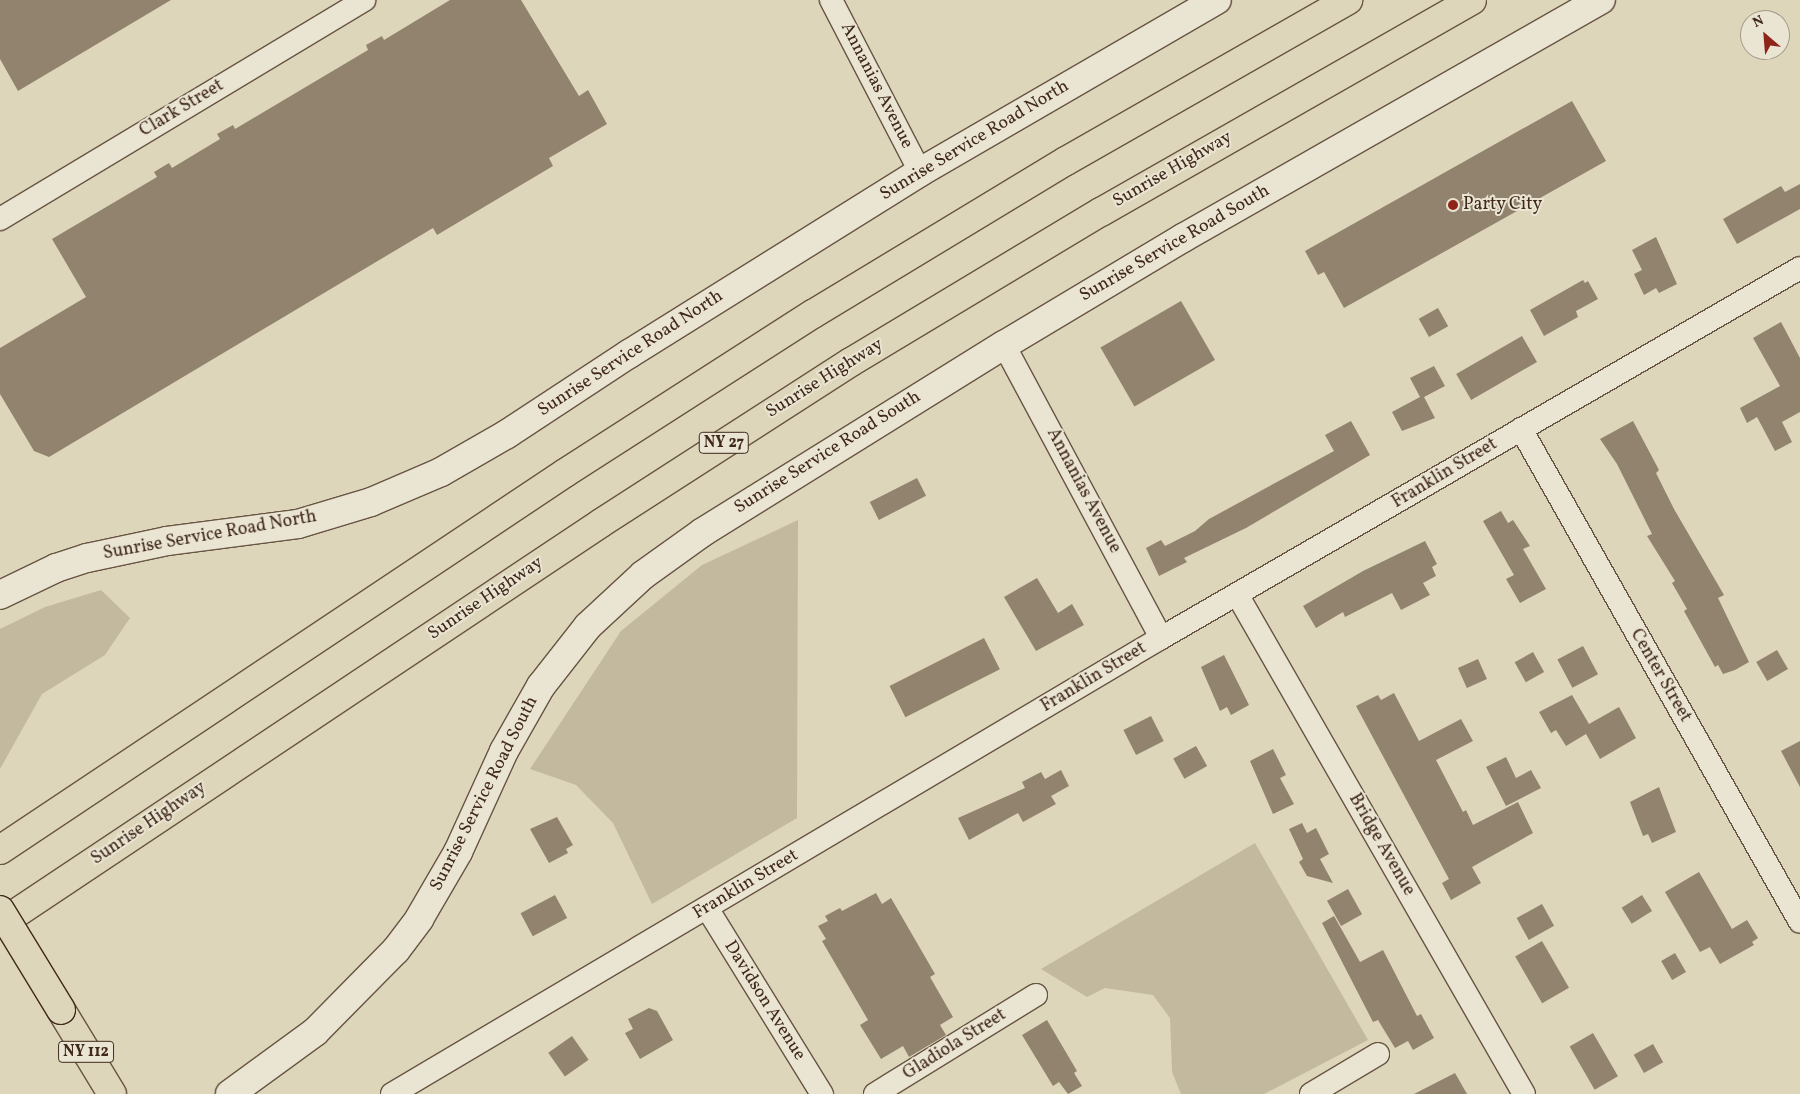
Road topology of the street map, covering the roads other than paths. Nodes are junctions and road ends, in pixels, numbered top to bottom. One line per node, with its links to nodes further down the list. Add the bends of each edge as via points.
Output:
1 (364, 0): 8 (street, Clark Street)
2 (831, 0): 7 (street, Annanias Avenue)
3 (1217, 0): 7 (main road, Sunrise Service Road North)
4 (1348, 0): 15 (main road, via 1058,166 796,324 565,473)
5 (1472, 0): 19 (main road, Sunrise Highway / NY 27, via 1101,212 851,362 600,523)
6 (1601, 0): 10 (main road, Sunrise Service Road South)
7 (920, 172): 12 (main road, Sunrise Service Road North, via 507,434 441,472 371,502 298,524 167,541 87,558 56,568)
8 (0, 220)
9 (1800, 268): 11 (street, Franklin Street)
10 (1004, 344): 14 (street, Annanias Avenue); 23 (main road, Sunrise Service Road South, via 703,532 613,601 564,656 520,720 458,852 419,919 396,950 315,1032)
11 (1521, 429): 13 (street, Franklin Street); 18 (street, Center Street)
12 (0, 595)
13 (1238, 596): 14 (street, Franklin Street); 28 (street, Bridge Avenue)
14 (1161, 638): 16 (street, Franklin Street)
15 (0, 850)
16 (707, 908): 24 (street, Franklin Street); 25 (street, Davidson Avenue)
17 (0, 910): 22 (main road, NY 112, bridge)
18 (1800, 922)
19 (0, 924)
20 (1036, 996): 26 (street, Gladiola Street)
21 (1378, 1054): 27 (street)
22 (112, 1094)
23 (230, 1094)
24 (392, 1094)
25 (822, 1094)
26 (875, 1094)
27 (1311, 1094)
28 (1524, 1094)

